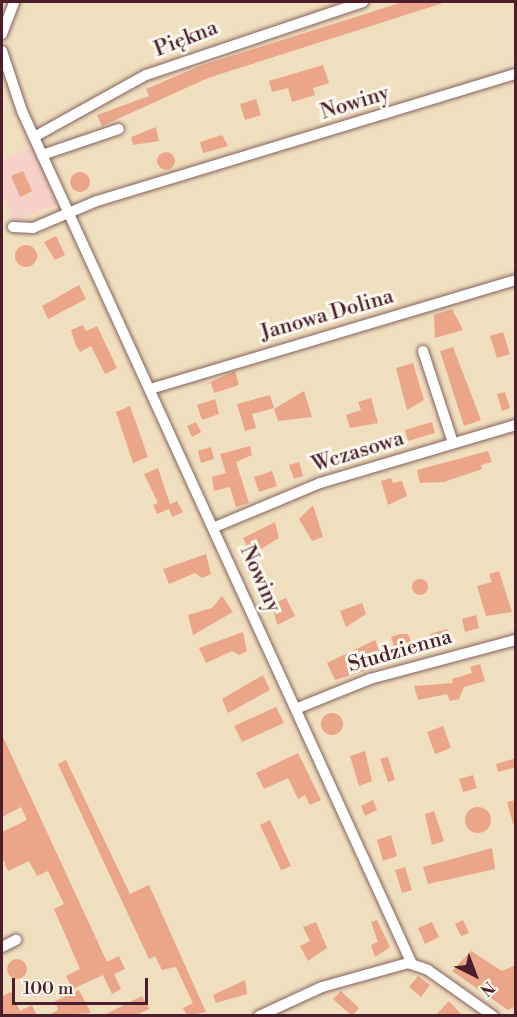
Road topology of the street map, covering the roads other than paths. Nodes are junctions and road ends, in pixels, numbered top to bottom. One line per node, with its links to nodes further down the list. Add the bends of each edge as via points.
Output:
1 (14, 2): 3 (street)
2 (363, 2): 7 (street, Piękna, via 146,75)
3 (2, 34)
4 (2, 51): 7 (street, Nowiny)
5 (516, 74): 9 (street, Nowiny)
6 (119, 129): 8 (street)
7 (34, 137): 8 (street, Nowiny)
8 (42, 155): 9 (street, Nowiny)
9 (68, 213): 10 (street, via 33,228); 13 (street, Nowiny)
10 (12, 227)
11 (516, 280): 13 (street, Janowa Dolina)
12 (423, 351): 15 (street)
13 (150, 389): 16 (street, Nowiny)
14 (516, 425): 15 (street, Wczasowa)
15 (453, 443): 16 (street, Wczasowa, via 320,483)
16 (215, 527): 18 (street, Nowiny)
17 (516, 640): 18 (street, Studzienna, via 370,679)
18 (298, 708): 21 (street, Nowiny)
19 (16, 940): 20 (street)
20 (2, 947)
21 (412, 964): 22 (street, via 329,984); 23 (street)
22 (259, 1016)
23 (493, 1016)

